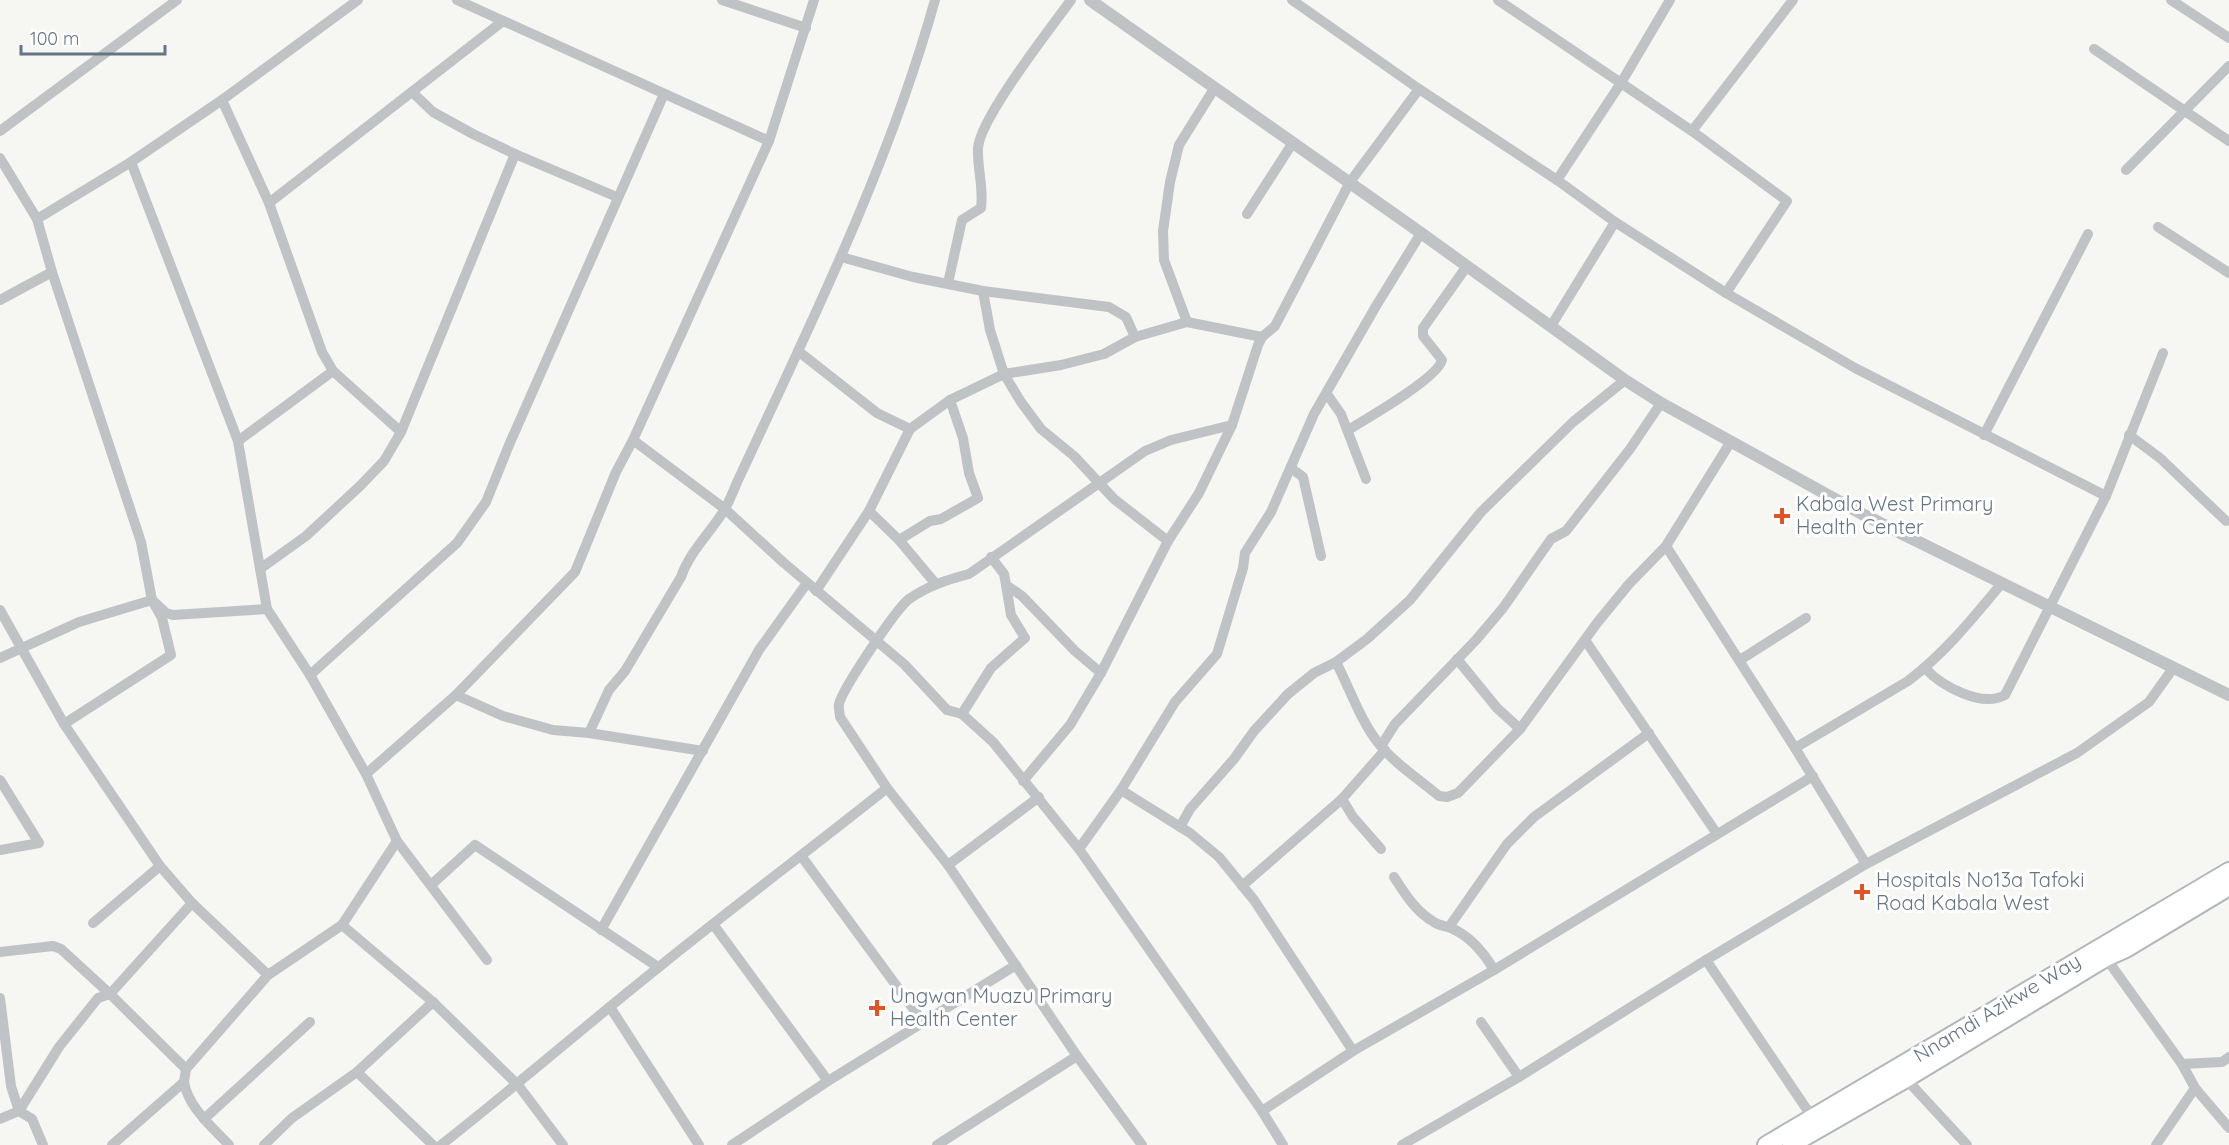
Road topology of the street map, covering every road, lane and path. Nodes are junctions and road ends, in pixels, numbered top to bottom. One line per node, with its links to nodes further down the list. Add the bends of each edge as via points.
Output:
1 (177, 0): 26 (street)
2 (358, 0): 24 (street)
3 (458, 0): 14 (street)
4 (722, 0): 15 (street)
5 (814, 0): 15 (street)
6 (934, 0): 45 (street, via 887,142)
7 (1071, 0): 49 (street, via 988,120 978,147 981,208 962,220)
8 (1090, 0): 20 (street)
9 (1292, 0): 21 (street)
10 (1498, 0): 19 (street)
11 (1670, 0): 19 (street)
12 (1793, 0): 27 (street)
13 (2171, 0): 16 (street)
14 (502, 21): 22 (street); 23 (street)
15 (806, 28): 28 (street)
16 (2229, 38)
17 (2094, 49): 25 (street)
18 (2229, 66): 25 (street)
19 (1621, 83): 27 (street); 35 (street)
20 (1214, 89): 30 (street); 53 (street, via 1179,145 1163,231 1164,260)
21 (1419, 89): 35 (street); 36 (street)
22 (412, 92): 31 (street, via 433,111); 38 (street)
23 (664, 94): 28 (street); 37 (street)
24 (222, 100): 33 (street); 38 (street)
25 (2184, 111): 29 (street); 34 (street)
26 (0, 130)
27 (1692, 131): 51 (street, via 1787,201)
28 (769, 141): 71 (street)
29 (2229, 141)
30 (1292, 144): 36 (street); 39 (street)
31 (515, 154): 37 (street); 68 (street)
32 (0, 158): 40 (street)
33 (131, 162): 40 (street); 72 (street)
34 (2126, 170)
35 (1557, 180): 41 (street)
36 (1350, 182): 43 (street); 55 (street, via 1275,326)
37 (617, 196): 107 (street, via 486,502 457,543)
38 (269, 203): 59 (street, via 322,352)
39 (1247, 213)
40 (37, 219): 47 (street)
41 (1615, 222): 51 (street); 54 (street)
42 (2158, 227): 48 (street)
43 (1421, 233): 46 (street); 62 (street)
44 (2088, 234): 69 (street)
45 (841, 257): 49 (street); 57 (street)
46 (1467, 266): 54 (street); 67 (street, via 1423,328 1423,336 1442,360 1440,366)
47 (52, 272): 52 (street); 92 (street, via 141,542)
48 (2229, 273)
49 (948, 283): 50 (street)
50 (983, 291): 56 (street, via 1109,307 1126,317); 60 (street)
51 (1726, 293): 69 (street, via 1855,368)
52 (0, 300)
53 (1187, 322): 55 (street); 56 (street)
54 (1551, 326): 61 (street)
55 (1262, 337): 65 (street)
56 (1135, 338): 60 (street, via 1104,354)
57 (798, 351): 66 (street, via 877,413); 78 (street)
58 (2163, 353): 70 (street)
59 (333, 371): 68 (street); 72 (street)
60 (1004, 374): 63 (street); 76 (street, via 1041,429 1074,456)
61 (1625, 380): 64 (street); 103 (street, via 1573,422 1481,512 1410,600)
62 (1327, 394): 67 (street); 74 (street, via 1304,433)
63 (950, 400): 66 (street); 81 (street, via 978,498)
64 (1661, 403): 73 (street); 101 (street, via 1590,502 1566,531 1551,539 1503,608)
65 (1232, 425): 76 (street, via 1144,451); 82 (street, via 1199,493)
66 (910, 429): 79 (street)
67 (1348, 430): 75 (street)
68 (401, 432): 86 (street, via 384,461 360,486 306,536)
69 (1984, 435): 77 (street)
70 (2129, 435): 77 (street); 80 (street, via 2160,458)
71 (633, 440): 78 (street); 108 (street, via 574,572)
72 (238, 441): 86 (street)
73 (1730, 443): 83 (street); 89 (street)
74 (1291, 468): 84 (street, via 1303,477); 123 (street, via 1271,512 1245,553 1218,654 1175,702)
75 (1366, 479)
76 (1098, 483): 82 (street); 85 (street)
77 (2106, 496): 93 (street)
78 (725, 509): 87 (street); 113 (street, via 688,561 625,671 609,690)
79 (869, 511): 81 (street); 91 (street)
80 (2226, 521)
81 (899, 540): 88 (street)
82 (1168, 542): 106 (street)
83 (1666, 546): 97 (street, via 1629,584); 102 (street)
84 (1321, 556)
85 (991, 557): 88 (street, via 969,574); 90 (street, via 1004,574)
86 (260, 569): 94 (street)
87 (807, 582): 91 (street); 117 (street, via 759,650)
88 (935, 583): 98 (street, via 907,601)
89 (2002, 583): 93 (street); 105 (street)
90 (1006, 585): 106 (street); 110 (street, via 1011,615 1025,638 991,668)
91 (816, 591): 98 (street)
92 (152, 600): 94 (street, via 173,615); 99 (street, via 79,622); 111 (street, via 162,618 171,655)
93 (2050, 608): 104 (street); 105 (street, via 2012,685 1997,700 1959,692 1936,680)
94 (267, 609): 107 (street)
95 (0, 610): 99 (street)
96 (1806, 618): 102 (street)
97 (1585, 640): 112 (street); 114 (street)
98 (876, 643): 110 (street, via 910,670 947,711); 122 (street, via 838,705 840,717)
99 (22, 648): 100 (street); 111 (street)
100 (0, 658)
101 (1457, 659): 112 (street, via 1497,708); 115 (street, via 1395,724)
102 (1740, 660): 116 (street)
103 (1336, 662): 115 (street, via 1362,719); 126 (street, via 1314,672 1288,694 1190,809)
104 (2174, 667): 109 (street); 133 (street, via 2149,702 2077,753)
105 (1926, 668): 116 (street)
106 (1101, 673): 121 (street, via 1071,725)
107 (310, 675): 118 (street)
108 (456, 695): 113 (street, via 503,716 553,730); 118 (street)
109 (2229, 695)
110 (962, 714): 121 (street, via 993,742)
111 (64, 724): 135 (street)
112 (1520, 729): 115 (street, via 1458,793 1447,797 1439,796)
113 (589, 733): 117 (street)
114 (1649, 733): 127 (street); 145 (street, via 1534,817 1507,844)
115 (1383, 748): 125 (street)
116 (1795, 748): 119 (street)
117 (703, 751): 146 (street)
118 (366, 774): 128 (street)
119 (1813, 776): 127 (street); 133 (street)
120 (0, 780): 131 (street, via 39,843)
121 (1023, 781): 124 (street)
122 (887, 788): 132 (street); 134 (street)
123 (1121, 790): 126 (street); 129 (street)
124 (1039, 797): 129 (street); 134 (street)
125 (1342, 799): 130 (street); 139 (street)
126 (1180, 827): 139 (street, via 1220,857)
127 (1717, 834): 153 (street)
128 (397, 841): 138 (street); 144 (street)
129 (1079, 849): 175 (street)
130 (1381, 849)
131 (0, 850)
132 (802, 857): 143 (street); 160 (street)
133 (1866, 864): 150 (street)
134 (948, 865): 151 (street)
135 (160, 866): 141 (street); 142 (street)
136 (2229, 871): 176 (highway, Nnamdi Azikwe Way)
137 (1394, 877): 145 (street, via 1421,912 1435,923)
138 (432, 885): 146 (street, via 475,845); 149 (street)
139 (1242, 886): 162 (street)
140 (2229, 887): 148 (highway, Nnamdi Azikwe Way)
141 (192, 903): 154 (street); 155 (street)
142 (93, 923)
143 (713, 924): 152 (street); 170 (street)
144 (342, 925): 154 (street); 157 (street)
145 (1449, 927): 153 (street, via 1483,952)
146 (601, 930): 152 (street)
147 (0, 952): 155 (street, via 53,946 61,949)
148 (2106, 958): 165 (street); 169 (highway, Nnamdi Azikwe Way)
149 (487, 960)
150 (1706, 960): 168 (street); 176 (street)
151 (1016, 965): 160 (street); 163 (street)
152 (658, 967): 158 (street)
153 (1494, 970): 162 (street)
154 (268, 975): 166 (street)
155 (110, 994): 166 (street); 174 (street, via 98,998 59,1047)
156 (0, 998): 174 (street, via 11,1086)
157 (432, 1002): 167 (street); 172 (street)
158 (610, 1006): 172 (street); 187 (street)
159 (310, 1022): 178 (street)
160 (923, 1022): 170 (street)
161 (1481, 1022): 168 (street)
162 (1353, 1051): 175 (street)
163 (1077, 1056): 189 (street); 190 (street)
164 (2227, 1063): 165 (street)
165 (2182, 1064): 173 (street)
166 (186, 1069): 171 (street)
167 (357, 1072): 183 (street, via 292,1118); 184 (street)
168 (1519, 1077): 192 (street)
169 (1906, 1079): 194 (highway, Nnamdi Azikwe Way); 195 (street)
170 (828, 1081): 188 (street)
171 (184, 1082): 178 (street, via 186,1093); 181 (street)
172 (518, 1085): 185 (street); 186 (street)
173 (2194, 1088): 179 (street); 196 (street)
174 (19, 1111): 177 (street); 180 (street, via 32,1119)
175 (1262, 1111): 191 (street)
176 (1812, 1118): 193 (highway, Nnamdi Azikwe Way)
177 (0, 1119)
178 (204, 1119): 182 (street)
179 (2229, 1128)
180 (43, 1145)
181 (112, 1145)
182 (229, 1145)
183 (264, 1145)
184 (433, 1145)
185 (441, 1145)
186 (563, 1145)
187 (699, 1145)
188 (732, 1145)
189 (937, 1145)
190 (1142, 1145)
191 (1283, 1145)
192 (1402, 1145)
193 (1766, 1145)
194 (1791, 1145)
195 (1967, 1145)
196 (2156, 1145)

